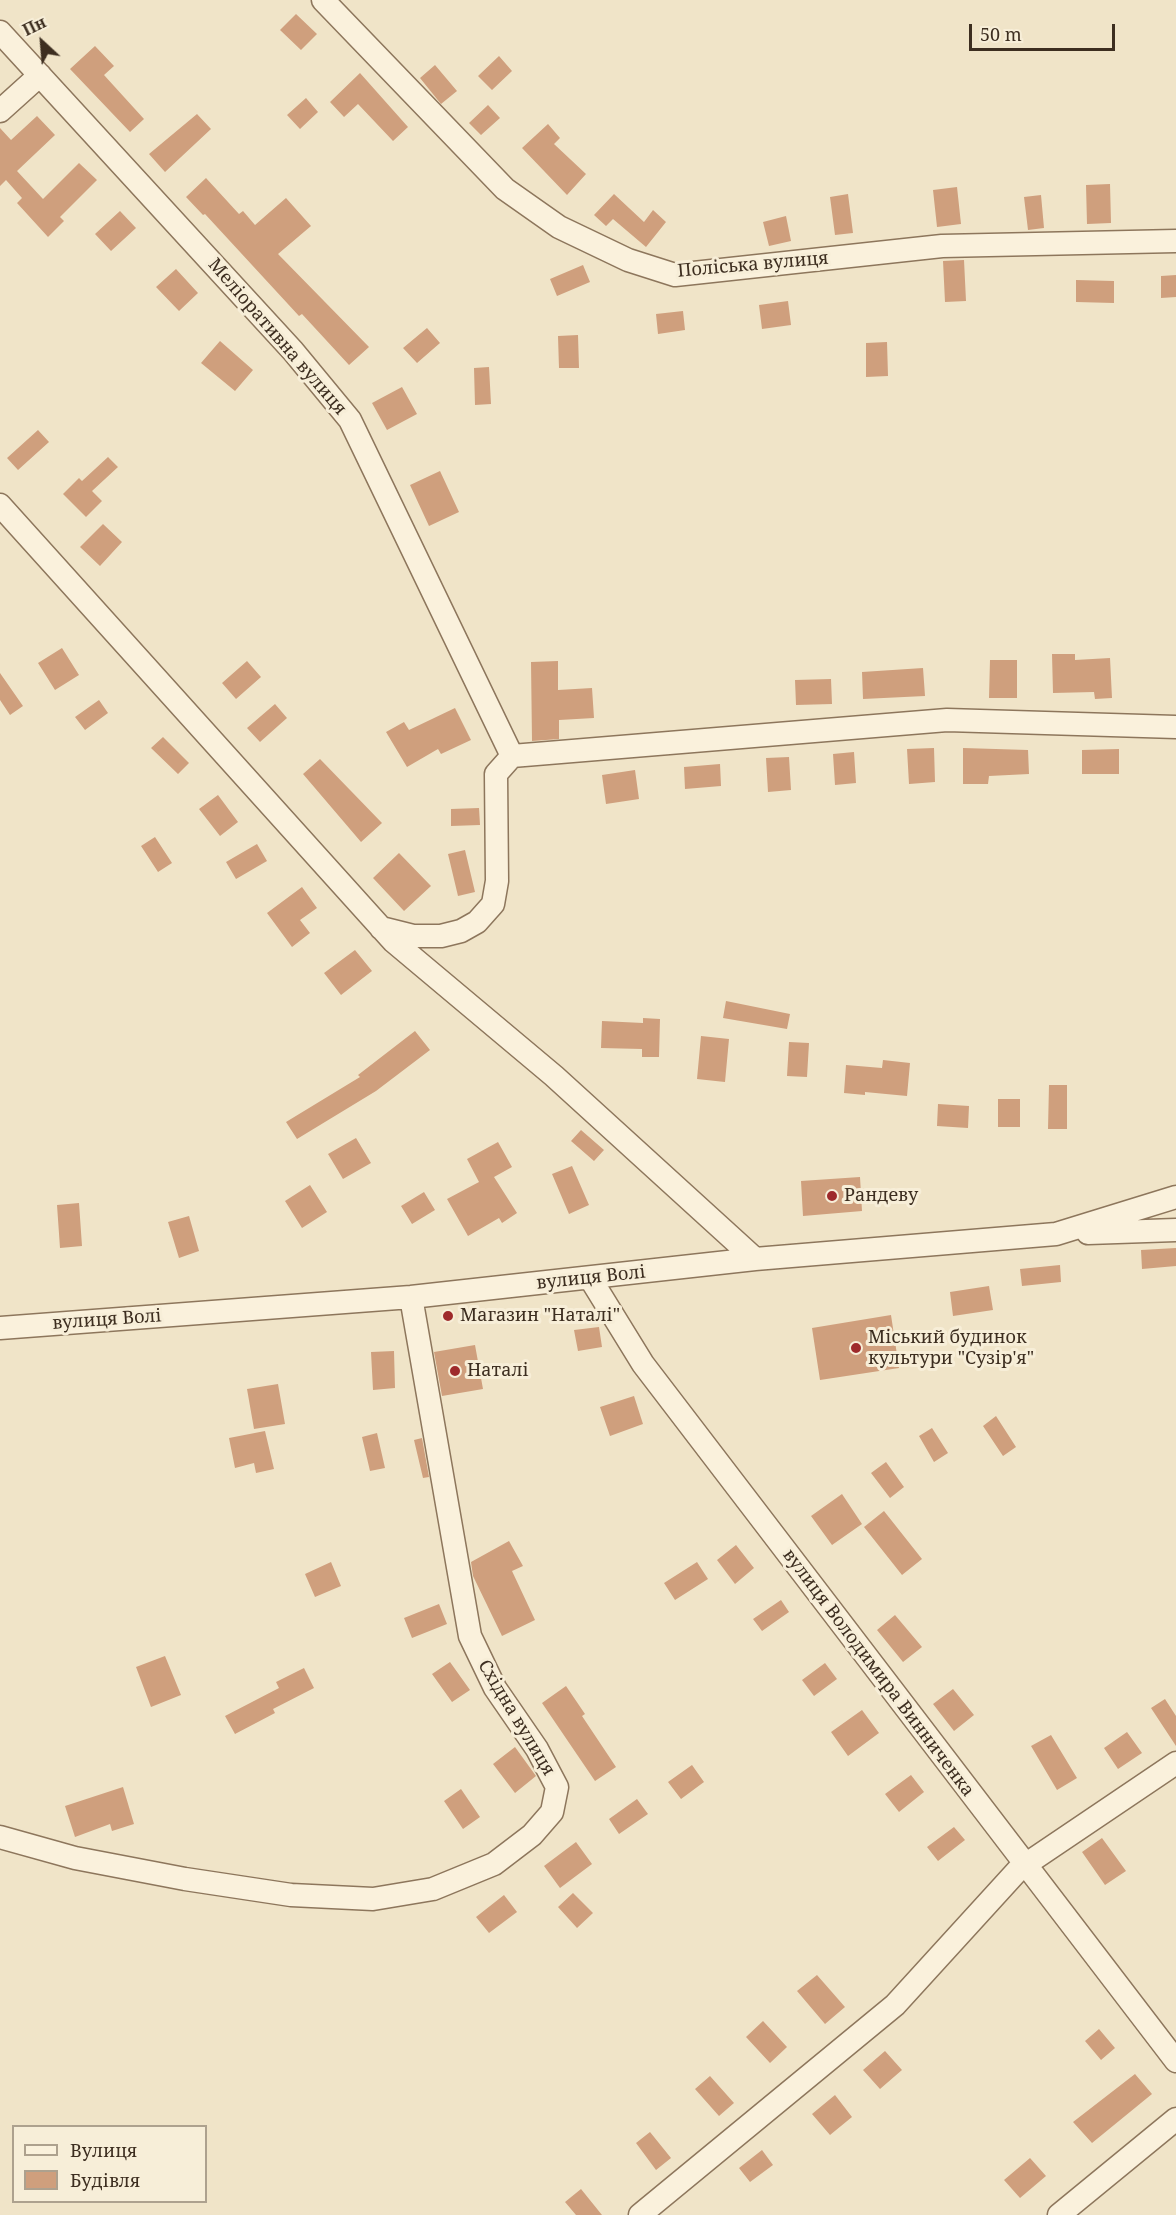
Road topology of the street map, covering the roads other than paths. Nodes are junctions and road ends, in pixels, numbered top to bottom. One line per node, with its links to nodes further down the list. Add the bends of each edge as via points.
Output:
1 (323, 0): 5 (street, Поліська вулиця, via 505,189 559,227 628,260 675,274 942,246)
2 (0, 32): 3 (street, Меліоративна вулиця)
3 (40, 75): 4 (street); 8 (street, Меліоративна вулиця, via 285,342 351,420)
4 (0, 111)
5 (1176, 241)
6 (0, 505): 9 (street)
7 (1176, 727): 8 (street, via 946,720)
8 (512, 756): 9 (street, via 496,774 497,881 493,904 477,922 441,936 413,936)
9 (380, 927): 13 (street, via 554,1076)
10 (1176, 1197): 12 (street, вулиця Волі)
11 (1176, 1230): 12 (street)
12 (1056, 1234): 13 (street, вулиця Волі)
13 (755, 1259): 14 (street, вулиця Волі)
14 (590, 1278): 15 (street, вулиця Волі); 19 (street, вулиця Володимира Винниченка, via 643,1364)
15 (411, 1297): 16 (street, вулиця Волі); 18 (street, Східна вулиця, via 470,1636 495,1688 537,1749 557,1787 552,1812 532,1835 494,1864 433,1889 373,1899 291,1895 185,1879 75,1858)
16 (0, 1328)
17 (1176, 1763): 19 (street)
18 (0, 1837)
19 (1024, 1865): 20 (street, вулиця Володимира Винниченка); 22 (street, via 895,2005)
20 (1176, 2061)
21 (1176, 2119): 23 (street)
22 (640, 2215)
23 (1059, 2215)

